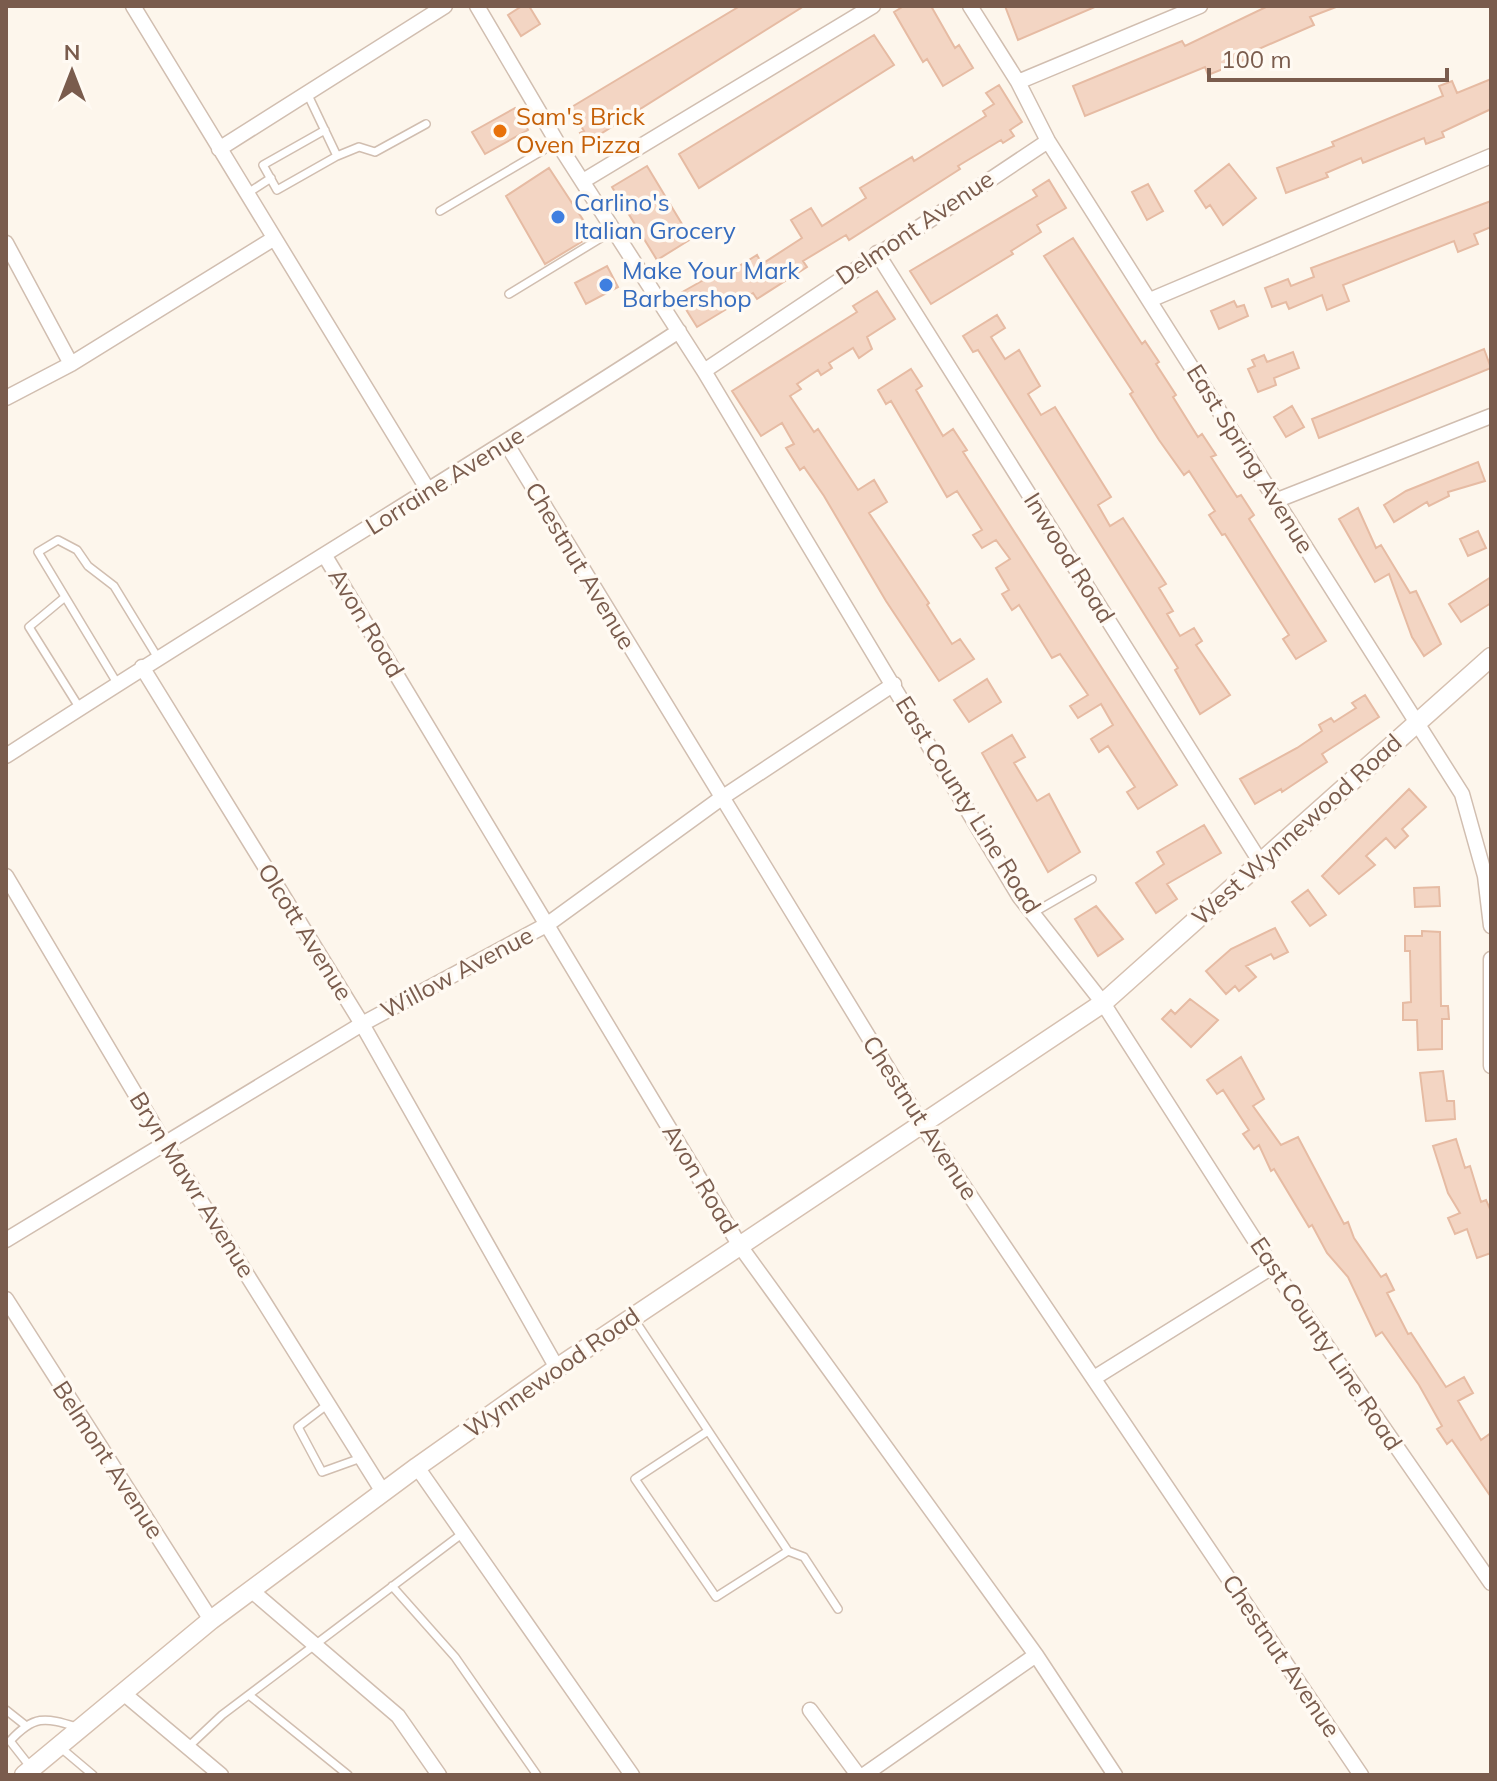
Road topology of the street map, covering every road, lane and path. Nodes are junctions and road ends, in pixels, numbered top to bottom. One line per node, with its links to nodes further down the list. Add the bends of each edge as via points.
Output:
1 (133, 6): 13 (street)
2 (445, 6): 8 (street)
3 (477, 6): 12 (street, East County Line Road)
4 (873, 6): 17 (street)
5 (970, 6): 7 (street, East Spring Avenue)
6 (1200, 6): 7 (street)
7 (1018, 82): 11 (street, East Spring Avenue)
8 (307, 93): 10 (lane); 13 (street)
9 (426, 124): 14 (lane, via 375,152 359,147)
10 (325, 130): 14 (lane); 16 (lane, via 263,165)
11 (1048, 141): 23 (street, Delmont Avenue); 25 (street, East Spring Avenue)
12 (557, 142): 17 (street, East County Line Road); 19 (lane)
13 (219, 149): 18 (street)
14 (337, 156): 16 (lane, via 277,190)
15 (1491, 156): 25 (street)
16 (271, 178): 18 (lane)
17 (583, 181): 20 (street, East County Line Road)
18 (246, 194): 21 (street)
19 (440, 211)
20 (614, 230): 24 (lane); 26 (street, East County Line Road)
21 (273, 239): 27 (street); 32 (street)
22 (6, 243): 27 (street)
23 (877, 253): 28 (street, Delmont Avenue); 45 (street, Inwood Road)
24 (509, 294)
25 (1150, 300): 33 (street, East Spring Avenue)
26 (679, 331): 28 (street, East County Line Road); 31 (street, Lorraine Avenue)
27 (71, 364): 29 (street)
28 (704, 371): 40 (street, East County Line Road)
29 (6, 398)
30 (1491, 416): 33 (street)
31 (506, 443): 32 (street, Lorraine Avenue); 44 (street, Chestnut Avenue)
32 (428, 490): 34 (street, Lorraine Avenue)
33 (1275, 501): 42 (street, East Spring Avenue)
34 (325, 556): 37 (street, Lorraine Avenue); 49 (street, Avon Road)
35 (65, 597): 37 (lane, via 38,552 58,540 77,550 114,586); 39 (lane); 41 (lane, via 29,627)
36 (1491, 657): 42 (main road, West Wynnewood Road)
37 (158, 658): 38 (street, Lorraine Avenue)
38 (142, 667): 39 (street, Lorraine Avenue); 53 (street, Olcott Avenue)
39 (117, 683): 41 (street, Lorraine Avenue)
40 (894, 684): 44 (street, Willow Avenue); 48 (street, East County Line Road)
41 (79, 708): 43 (street, Lorraine Avenue)
42 (1418, 721): 45 (main road, West Wynnewood Road); 50 (street, East Spring Avenue, via 1462,794 1485,876)
43 (6, 756)
44 (720, 799): 49 (street, Willow Avenue); 55 (street, Chestnut Avenue)
45 (1261, 863): 52 (main road, West Wynnewood Road)
46 (6, 876): 56 (street, Bryn Mawr Avenue)
47 (1092, 879): 48 (lane)
48 (1033, 913): 52 (street, East County Line Road)
49 (548, 924): 53 (street, Willow Avenue); 58 (street, Avon Road)
50 (1491, 926)
51 (1491, 959): 54 (street)
52 (1103, 1003): 55 (main road, Wynnewood Road); 59 (street, East County Line Road)
53 (362, 1024): 56 (street, Willow Avenue); 62 (street, Olcott Avenue)
54 (1491, 1066)
55 (921, 1123): 58 (main road, Wynnewood Road); 63 (street, Chestnut Avenue)
56 (165, 1144): 57 (street, Willow Avenue); 64 (street, Bryn Mawr Avenue)
57 (6, 1240)
58 (740, 1246): 61 (main road, Wynnewood Road); 77 (street, Avon Road)
59 (1272, 1267): 63 (street); 71 (street, East County Line Road)
60 (6, 1299): 75 (street, Belmont Avenue)
61 (633, 1317): 62 (main road, Wynnewood Road); 65 (lane)
62 (557, 1368): 67 (main road, Wynnewood Road)
63 (1094, 1378): 96 (street, Chestnut Avenue)
64 (328, 1404): 66 (street, Bryn Mawr Avenue); 66 (lane, via 298,1427 322,1472)
65 (708, 1431): 70 (lane); 70 (lane, via 635,1479 716,1597)
66 (362, 1458): 68 (street, Bryn Mawr Avenue)
67 (417, 1467): 68 (main road, Wynnewood Road); 69 (street)
68 (383, 1492): 73 (main road, Wynnewood Road)
69 (463, 1533): 72 (lane); 92 (street)
70 (788, 1551): 74 (lane, via 804,1557)
71 (1491, 1583)
72 (392, 1586): 76 (lane); 91 (lane, via 455,1657)
73 (252, 1591): 75 (main road, Wynnewood Road); 76 (street)
74 (838, 1609)
75 (211, 1620): 78 (main road, Wynnewood Road)
76 (315, 1644): 79 (lane); 90 (street, via 398,1716)
77 (1036, 1655): 94 (street); 95 (street, Avon Road)
78 (122, 1692): 83 (main road, Wynnewood Road); 85 (street)
79 (249, 1695): 85 (lane); 89 (lane)
80 (6, 1710): 82 (lane)
81 (810, 1710): 93 (street)
82 (25, 1725): 83 (lane, via 47,1718); 86 (lane, via 10,1741)
83 (83, 1729): 84 (main road, Wynnewood Road)
84 (60, 1747): 86 (main road, Wynnewood Road); 87 (lane)
85 (187, 1748): 88 (street)
86 (28, 1772)
87 (93, 1775)
88 (221, 1775)
89 (348, 1775)
90 (439, 1775)
91 (537, 1775)
92 (632, 1775)
93 (858, 1775)
94 (864, 1775)
95 (1115, 1775)
96 (1361, 1775)

